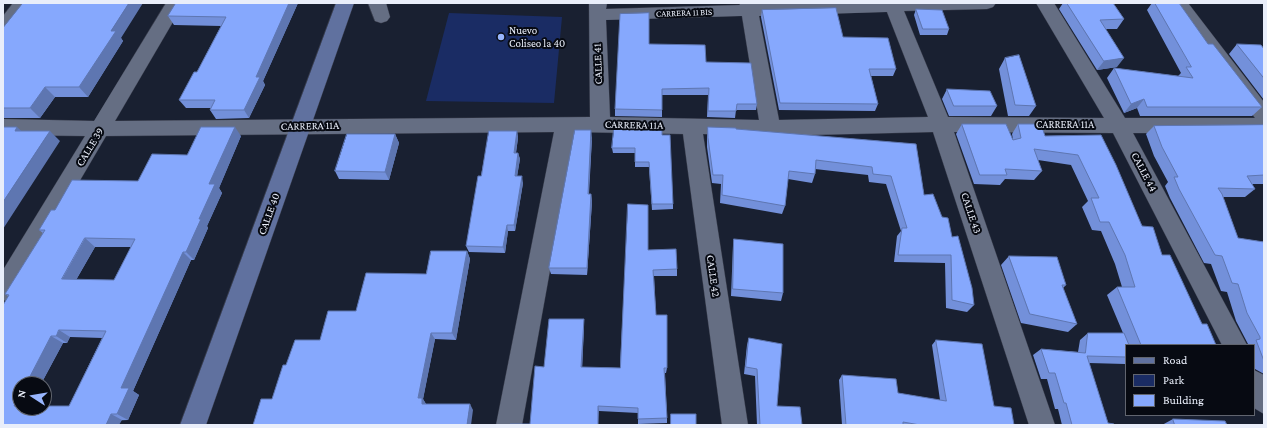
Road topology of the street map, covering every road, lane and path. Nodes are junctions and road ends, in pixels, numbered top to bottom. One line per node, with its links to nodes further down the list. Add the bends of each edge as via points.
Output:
1 (22, 3): 11 (street)
2 (175, 3): 22 (street, CALLE 39)
3 (345, 3): 18 (street, CALLE 40)
4 (987, 3): 8 (street, CARRERA 11 BIS)
5 (1045, 3): 16 (street, CALLE 44)
6 (1164, 3): 7 (street)
7 (1179, 3): 12 (street)
8 (893, 4): 9 (street, CARRERA 11 BIS); 14 (street, CALLE 43)
9 (749, 7): 10 (street, CARRERA 11 BIS); 21 (street)
10 (598, 9): 15 (street, CALLE 41)
11 (3, 28)
12 (1264, 116)
13 (566, 124): 15 (street, CARRERA 11A); 18 (street, CARRERA 11A); 28 (street)
14 (941, 124): 16 (street, CARRERA 11A); 21 (street, CARRERA 11A); 30 (street, CALLE 43)
15 (600, 125): 19 (street, CARRERA 11A)
16 (1119, 125): 20 (street, CARRERA 11A); 24 (street, CALLE 44)
17 (3, 126): 22 (street, CARRERA 11A)
18 (300, 126): 22 (street, CARRERA 11A); 27 (street, CALLE 40)
19 (692, 126): 21 (street, CARRERA 11A); 29 (street, CALLE 42)
20 (1264, 126)
21 (770, 128)
22 (101, 129): 23 (street, CALLE 39)
23 (3, 291)
24 (1234, 344)
25 (1255, 384): 26 (street)
26 (1264, 401)
27 (193, 425)
28 (509, 425)
29 (735, 425)
30 (1042, 425)

